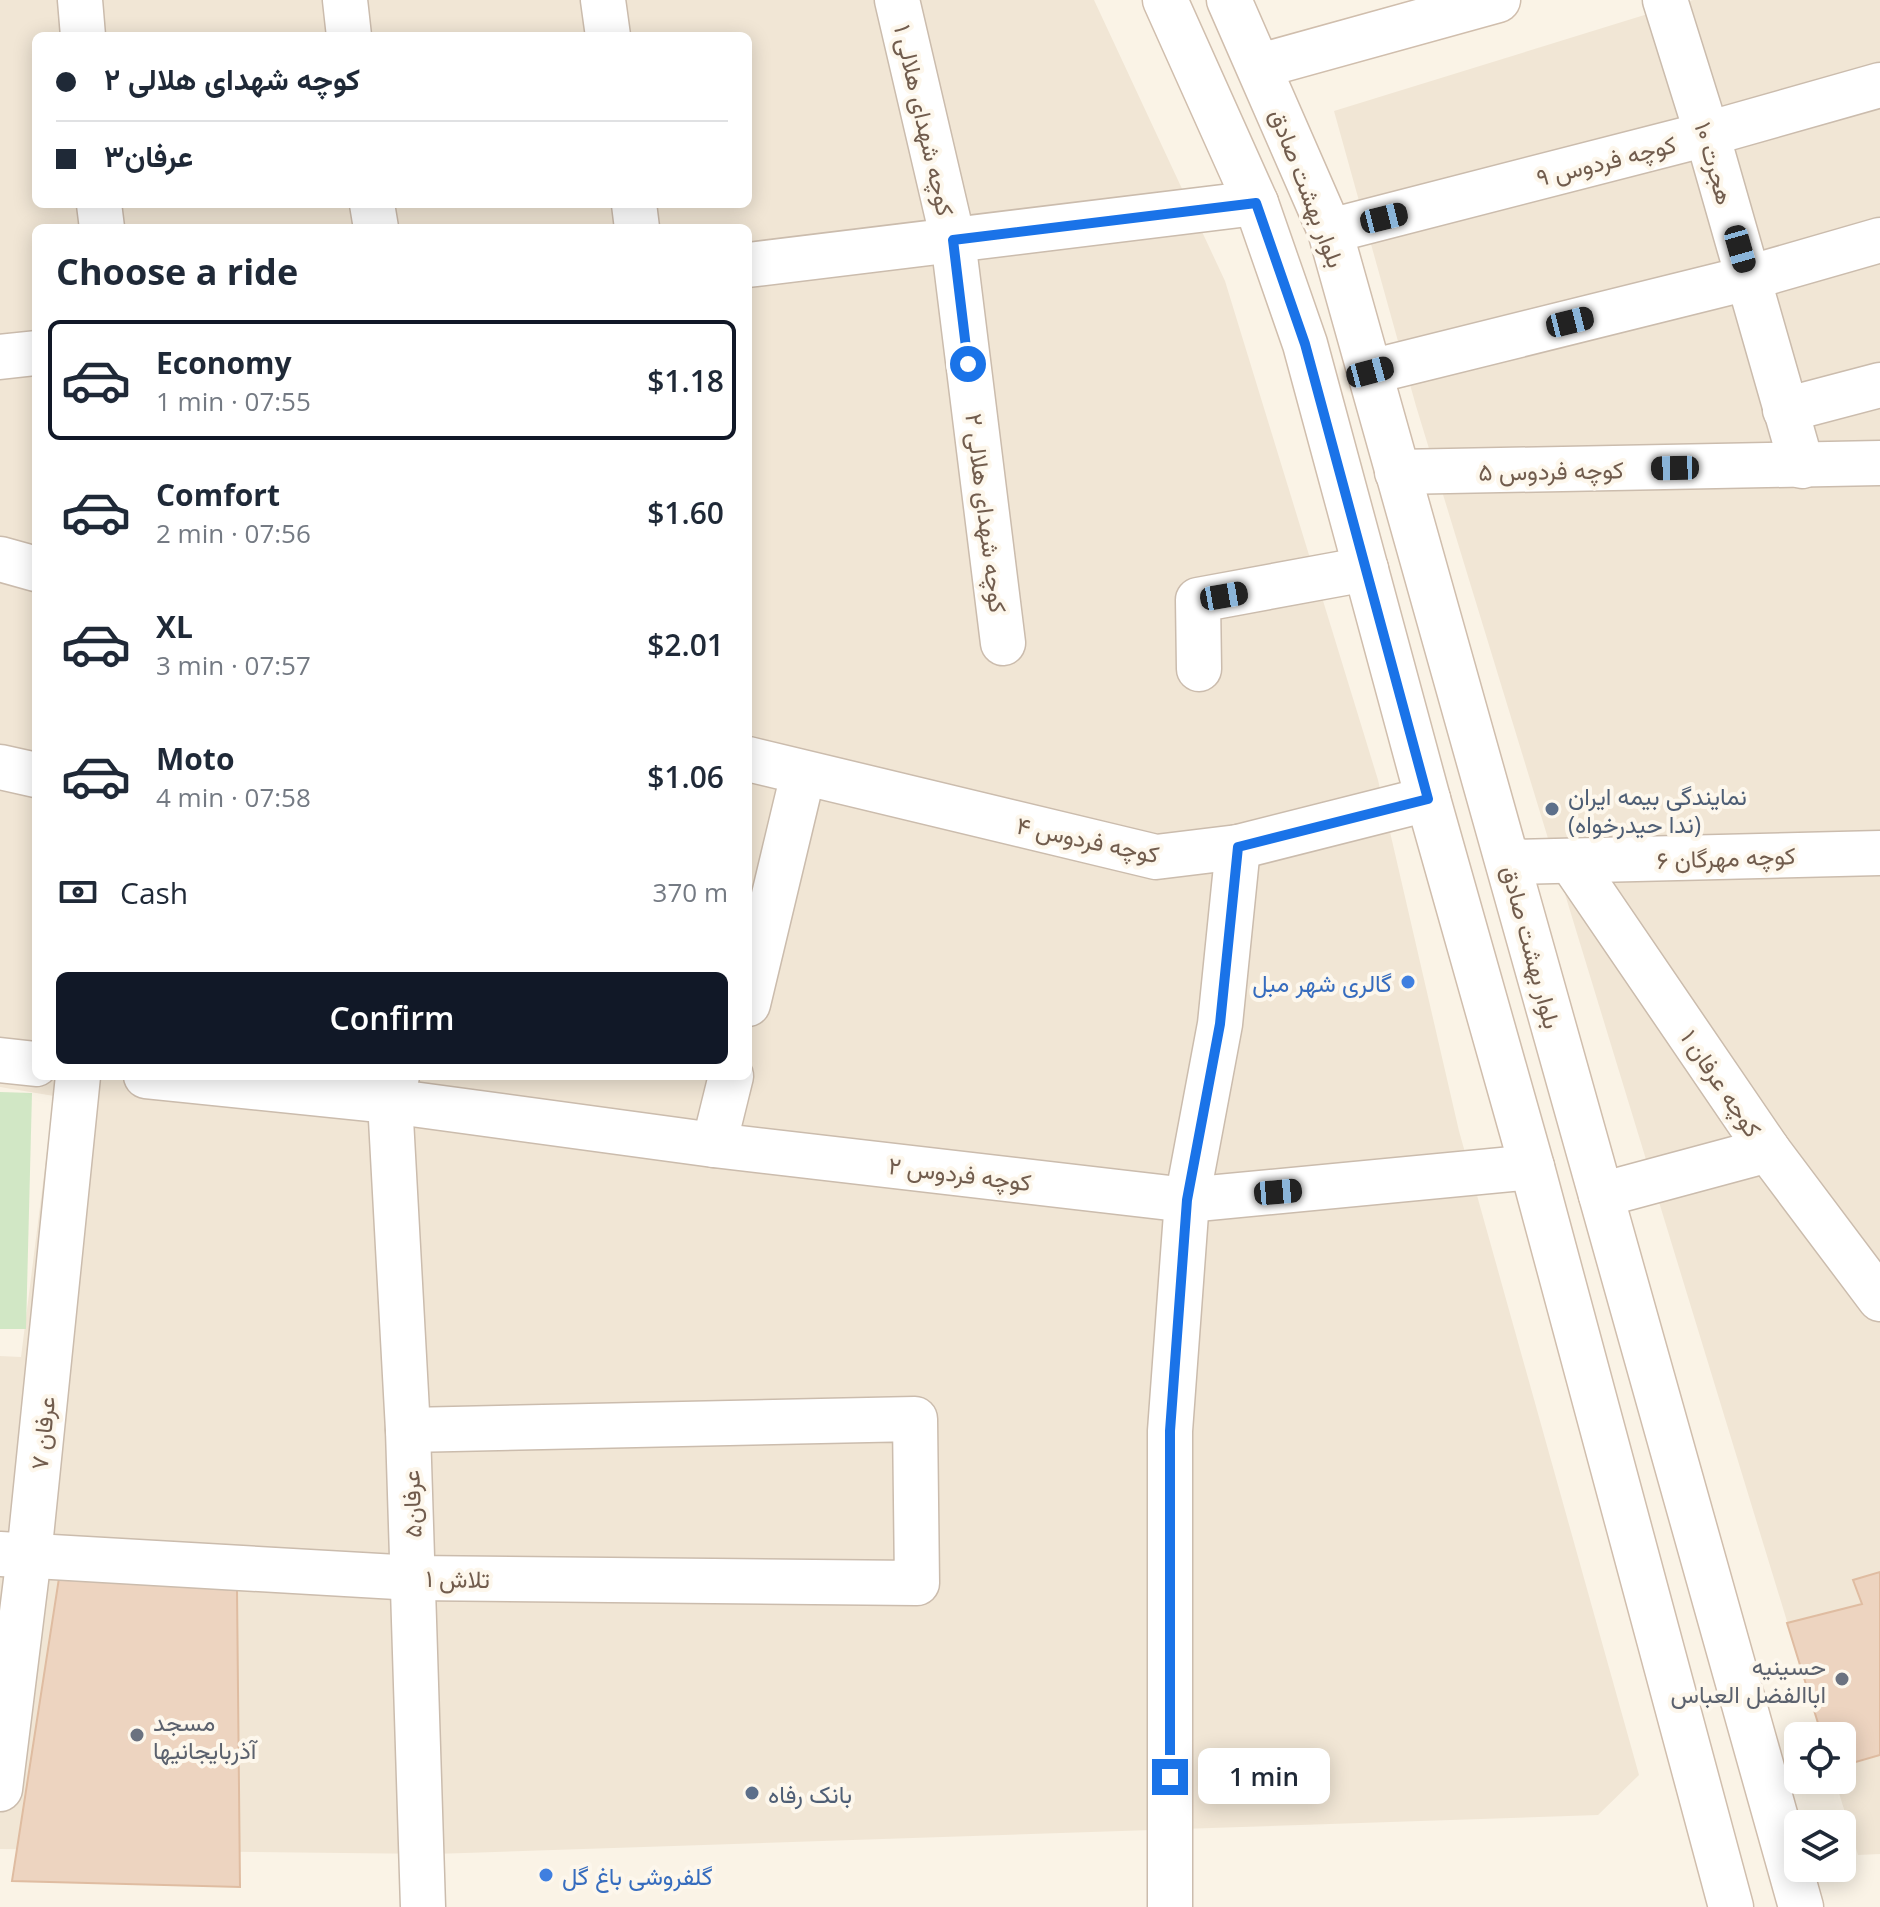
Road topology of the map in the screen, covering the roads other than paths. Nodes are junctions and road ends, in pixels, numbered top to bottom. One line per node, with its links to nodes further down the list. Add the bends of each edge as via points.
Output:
1 (80, 0): 9 (street)
2 (345, 0): 10 (street)
3 (603, 0): 11 (street)
4 (897, 0): 17 (street, کوچه شهدای هلالی ۱)
5 (1165, 0): 15 (street)
6 (1229, 0): 12 (street, بلوار بهشت صادق)
7 (1498, 0): 12 (street)
8 (1665, 0): 14 (street, هجرت ۱۰)
9 (83, 32)
10 (349, 32)
11 (607, 32)
12 (1260, 66): 16 (street, بلوار بهشت صادق)
13 (1880, 85): 14 (street, کوچه فردوس ۹)
14 (1707, 134): 16 (street, کوچه فردوس ۹); 20 (street, هجرت ۱۰)
15 (1256, 203): 17 (street); 31 (street, via 1305,344)
16 (1330, 231): 23 (street, بلوار بهشت صادق)
17 (953, 240): 19 (street); 32 (street, کوچه شهدای هلالی ۲)
18 (1880, 240): 20 (street)
19 (752, 265)
20 (1748, 278): 23 (street); 25 (street, هجرت ۱۰)
21 (32, 353): 22 (street)
22 (0, 357)
23 (1370, 372): 28 (street, بلوار بهشت صادق)
24 (1880, 385): 25 (street)
25 (1785, 410): 27 (street, هجرت ۱۰)
26 (1880, 463): 27 (street, کوچه فردوس ۵)
27 (1802, 466): 28 (street, کوچه فردوس ۵)
28 (1397, 472): 42 (street, بلوار بهشت صادق)
29 (0, 559): 30 (street)
30 (32, 568)
31 (1366, 569): 33 (street, via 1198,600); 38 (street)
32 (1003, 643)
33 (1199, 669)
34 (752, 760): 37 (street, کوچه فردوس ۴)
35 (0, 767): 36 (street)
36 (32, 774)
37 (803, 774): 39 (street, کوچه فردوس ۴, via 1156,857); 43 (street)
38 (1428, 799): 39 (street, کوچه فردوس ۴); 52 (street)
39 (1238, 847): 54 (street, via 1220,1024)
40 (1880, 853): 41 (street, کوچه مهرگان ۶)
41 (1571, 861): 42 (street, کوچه مهرگان ۶); 51 (street, کوچه عرفان ۱)
42 (1509, 862): 53 (street, بلوار بهشت صادق)
43 (752, 987)
44 (0, 1060): 45 (street)
45 (32, 1064)
46 (77, 1080): 59 (street, عرفان ۷)
47 (222, 1080): 49 (street, کوچه فردوس ۲)
48 (730, 1080): 50 (street)
49 (394, 1089): 50 (street, کوچه فردوس ۲); 58 (street, عرفان۵)
50 (714, 1145): 54 (street, کوچه فردوس ۲)
51 (1768, 1150): 53 (street); 55 (street, کوچه عرفان ۱)
52 (1532, 1167): 54 (street, کوچه فردوس ۲); 57 (street)
53 (1601, 1195): 56 (street, بلوار بهشت صادق)
54 (1187, 1200): 63 (street, via 1170,1431)
55 (1873, 1280)
56 (1646, 1357): 57 (street); 65 (street, بلوار بهشت صادق)
57 (1585, 1371): 64 (street)
58 (408, 1430): 60 (street, عرفان۵); 60 (street, تلاش ۱, via 915,1419 917,1583)
59 (15, 1555): 60 (street, تلاش ۱); 61 (street, عرفان ۷)
60 (414, 1578): 62 (street, عرفان۵)
61 (0, 1789)
62 (423, 1907)
63 (1170, 1907)
64 (1731, 1907)
65 (1801, 1907)

